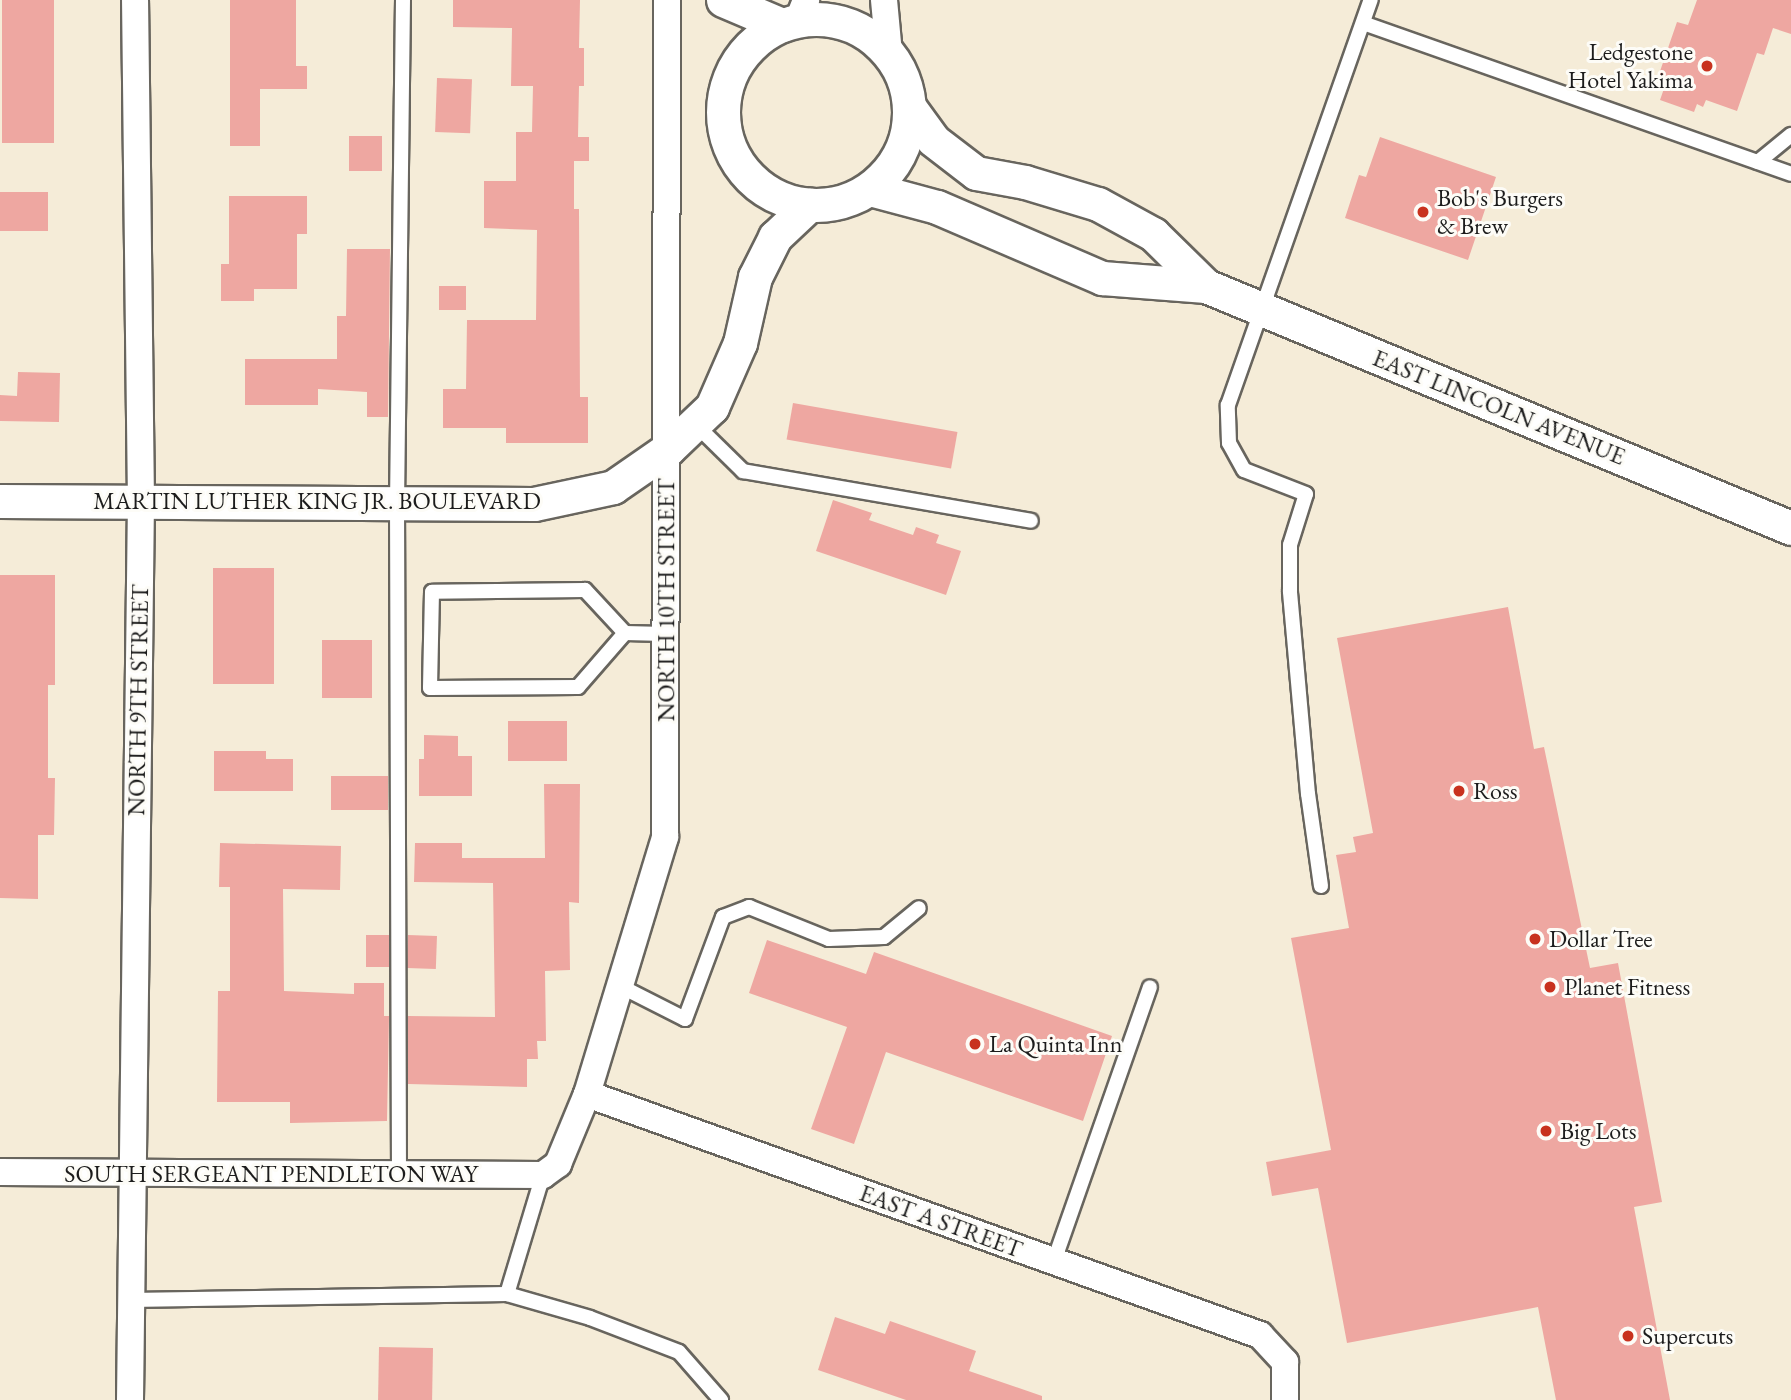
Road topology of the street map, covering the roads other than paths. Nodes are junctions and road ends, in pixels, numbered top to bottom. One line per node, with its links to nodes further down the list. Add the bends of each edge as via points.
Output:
1 (135, 0): 21 (street, NORTH 9TH STREET)
2 (403, 0): 22 (lane)
3 (667, 0): 19 (street, NORTH 10TH STREET)
4 (723, 0): 7 (street)
5 (884, 0): 9 (street)
6 (1370, 0): 8 (lane)
7 (795, 15): 9 (street, via 849,24); 15 (street, via 755,41 735,65 724,95 724,126 734,156 753,180 779,198)
8 (1363, 23): 12 (lane); 17 (lane)
9 (890, 54): 10 (street, via 904,79)
10 (910, 108): 14 (street, via 906,139 892,167); 16 (street, EAST LINCOLN AVENUE, via 933,140 976,173 1098,204 1153,234)
11 (1791, 135): 12 (lane)
12 (1758, 162): 13 (lane)
13 (1791, 174)
14 (870, 189): 15 (street, via 841,202); 16 (street, EAST LINCOLN AVENUE, via 937,207 1102,278)
15 (810, 205): 18 (street, MARTIN LUTHER KING JR. BOULEVARD, via 775,237 755,277 740,343 712,407)
16 (1206, 286): 17 (street, EAST LINCOLN AVENUE)
17 (1263, 309): 24 (street, EAST LINCOLN AVENUE); 27 (lane, via 1228,405 1229,443 1244,470 1306,494 1290,545 1290,591)
18 (694, 423): 19 (street, MARTIN LUTHER KING JR. BOULEVARD); 23 (lane, via 743,471)
19 (668, 449): 22 (street, MARTIN LUTHER KING JR. BOULEVARD, via 613,487 534,504); 26 (street, NORTH 10TH STREET)
20 (0, 501): 21 (street, MARTIN LUTHER KING JR. BOULEVARD)
21 (141, 503): 22 (street, MARTIN LUTHER KING JR. BOULEVARD); 33 (street, NORTH 9TH STREET)
22 (397, 505): 34 (lane)
23 (1031, 521)
24 (1791, 528)
25 (625, 633): 25 (lane, via 578,687 430,688 432,592 585,590); 26 (lane)
26 (666, 634): 29 (street, NORTH 10TH STREET, via 665,837)
27 (1321, 886)
28 (919, 908): 29 (lane, via 884,937 829,939 749,907 723,917 685,1018)
29 (620, 986): 31 (street, NORTH 10TH STREET)
30 (1150, 987): 36 (lane)
31 (587, 1094): 35 (street, NORTH 10TH STREET, via 558,1164); 36 (street, EAST A STREET)
32 (0, 1172): 33 (street, SOUTH SERGEANT PENDLETON WAY)
33 (131, 1175): 34 (street, SOUTH SERGEANT PENDLETON WAY); 38 (street, NORTH 9TH STREET)
34 (399, 1175): 35 (street, SOUTH SERGEANT PENDLETON WAY)
35 (543, 1175): 37 (lane)
36 (1054, 1261): 41 (street, EAST A STREET, via 1260,1335 1285,1362)
37 (507, 1294): 38 (lane); 40 (lane, via 590,1318 678,1352)
38 (130, 1300): 39 (street, NORTH 9TH STREET)
39 (130, 1400)
40 (721, 1400)
41 (1285, 1400)

